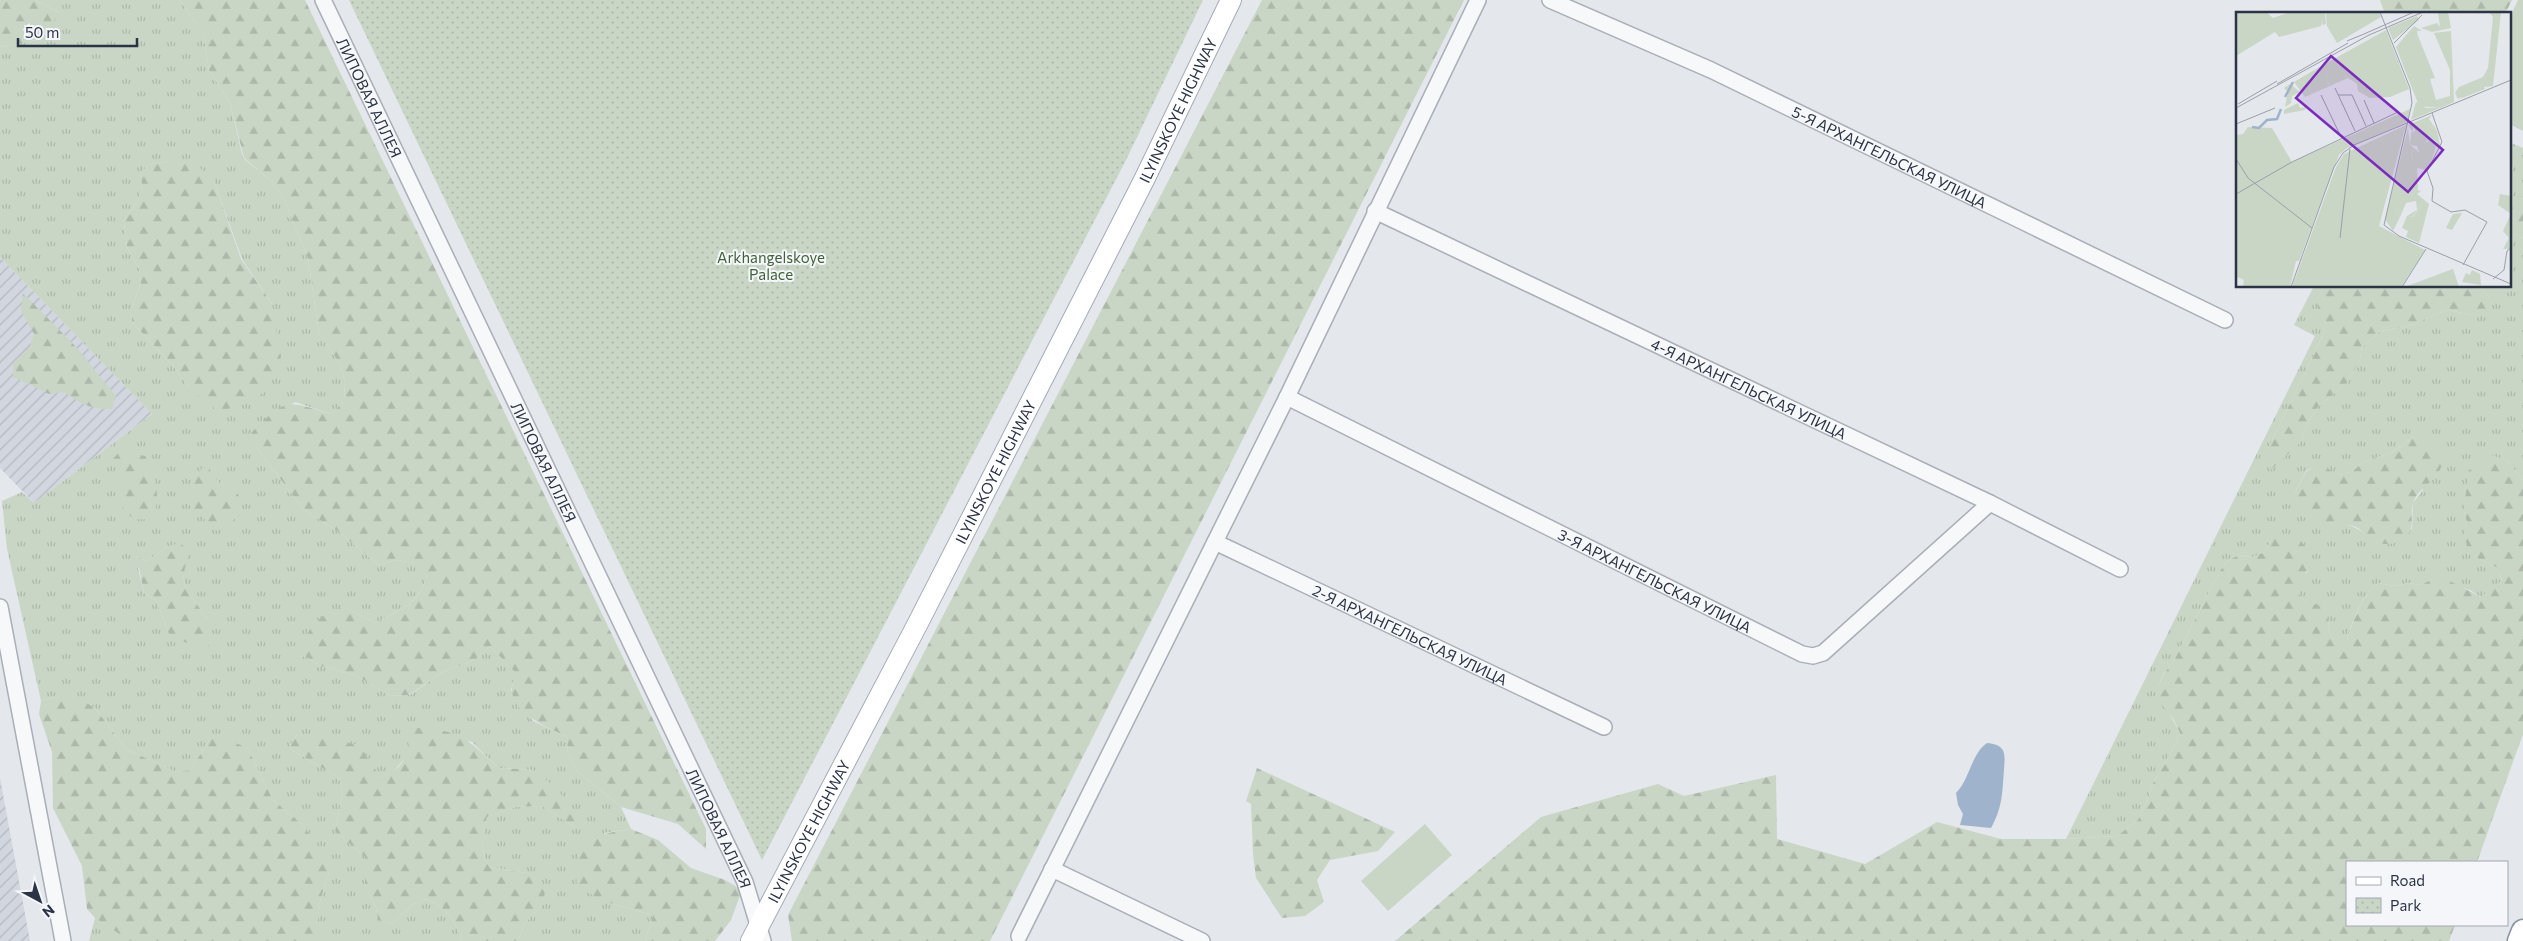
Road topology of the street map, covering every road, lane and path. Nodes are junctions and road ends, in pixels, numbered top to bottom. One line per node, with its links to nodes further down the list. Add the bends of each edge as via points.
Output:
1 (322, 0): 15 (street, ЛИПОВАЯ АЛЛЕЯ, via 745,882)
2 (1232, 0): 15 (main road, ILYINSKOYE HIGHWAY, via 1144,180)
3 (1478, 0): 5 (street)
4 (1550, 0): 6 (street, 5-Я АРХАНГЕЛЬСКАЯ УЛИЦА, via 1711,70)
5 (1375, 211): 7 (street); 8 (street, 4-Я АРХАНГЕЛЬСКАЯ УЛИЦА)
6 (2225, 320)
7 (1288, 397): 8 (street, 3-Я АРХАНГЕЛЬСКАЯ УЛИЦА, via 1793,649 1813,656 1823,653); 9 (street)
8 (1990, 503): 10 (street, 4-Я АРХАНГЕЛЬСКАЯ УЛИЦА)
9 (1215, 542): 12 (street, 2-Я АРХАНГЕЛЬСКАЯ УЛИЦА); 13 (street)
10 (2120, 569)
11 (0, 607): 17 (street)
12 (1604, 728)
13 (1052, 869): 16 (street); 18 (street)
14 (2523, 931): 19 (highway)
15 (758, 936)
16 (1020, 936)
17 (63, 941)
18 (1202, 941)
19 (2519, 941)

